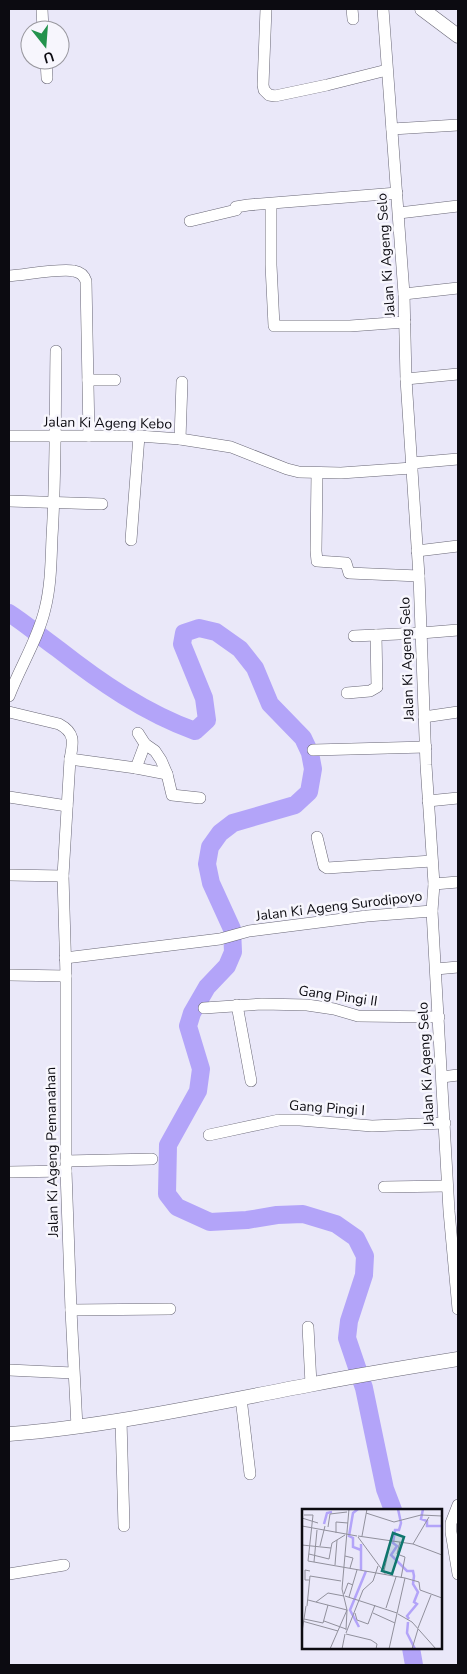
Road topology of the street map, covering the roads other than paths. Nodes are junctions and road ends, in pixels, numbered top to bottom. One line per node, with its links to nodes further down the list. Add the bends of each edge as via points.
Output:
1 (266, 9): 6 (street, via 262,85 269,95)
2 (383, 9): 6 (street, Jalan Ki Ageng Selo)
3 (422, 9): 4 (main road)
4 (458, 36)
5 (47, 70): 7 (street)
6 (387, 70): 9 (street, Jalan Ki Ageng Selo)
7 (47, 78)
8 (458, 125): 9 (street)
9 (392, 129): 10 (street, Jalan Ki Ageng Selo)
10 (397, 193): 11 (street); 13 (street, Jalan Ki Ageng Selo)
11 (271, 204): 14 (street, via 236,207 236,210); 18 (street, via 274,326)
12 (458, 206): 13 (street)
13 (399, 213): 17 (street, Jalan Ki Ageng Selo)
14 (190, 221)
15 (9, 276): 22 (street, via 68,270 84,277)
16 (458, 288): 17 (street)
17 (404, 294): 18 (street, Jalan Ki Ageng Selo)
18 (405, 322): 21 (street, Jalan Ki Ageng Selo)
19 (56, 350): 28 (street)
20 (458, 374): 21 (street)
21 (406, 379): 31 (street, Jalan Ki Ageng Selo)
22 (88, 380): 23 (street); 26 (street)
23 (114, 380)
24 (182, 382): 29 (street)
25 (9, 436): 28 (street, Jalan Ki Ageng Kebo)
26 (89, 436): 27 (street, Jalan Ki Ageng Kebo); 28 (street, Jalan Ki Ageng Kebo)
27 (139, 436): 29 (street, Jalan Ki Ageng Kebo); 36 (street)
28 (55, 437): 34 (street)
29 (180, 439): 32 (street, Jalan Ki Ageng Kebo, via 231,448 287,469)
30 (458, 459): 31 (street, Jalan Ki Ageng Kebo)
31 (412, 465): 32 (street, Jalan Ki Ageng Kebo, via 370,472); 38 (street, Jalan Ki Ageng Selo)
32 (317, 473): 39 (street, via 317,561 346,563 349,573)
33 (9, 502): 34 (street)
34 (54, 503): 35 (street); 45 (street, via 49,594 32,646)
35 (102, 504)
36 (131, 540)
37 (458, 546): 38 (street)
38 (417, 551): 39 (street, Jalan Ki Ageng Selo)
39 (419, 576): 41 (street, Jalan Ki Ageng Selo)
40 (458, 630): 41 (street)
41 (421, 633): 42 (street); 48 (street, Jalan Ki Ageng Selo)
42 (376, 635): 43 (street); 44 (street, via 377,686 370,691)
43 (354, 636)
44 (347, 693)
45 (9, 696)
46 (9, 712): 53 (street, Jalan Ki Ageng Pemanahan, via 66,728 73,742)
47 (458, 712): 48 (street)
48 (424, 717): 51 (street, Jalan Ki Ageng Selo)
49 (138, 733): 50 (street)
50 (145, 744): 54 (street); 55 (street, via 158,755)
51 (426, 747): 52 (street); 59 (street, Jalan Ki Ageng Selo)
52 (313, 750)
53 (70, 760): 54 (street); 60 (street, Jalan Ki Ageng Pemanahan)
54 (136, 768): 55 (street)
55 (167, 774): 57 (street, via 172,795)
56 (9, 797): 60 (street)
57 (200, 798)
58 (458, 798): 59 (street)
59 (428, 801): 62 (street, Jalan Ki Ageng Selo)
60 (67, 806): 64 (street, Jalan Ki Ageng Pemanahan)
61 (317, 837): 62 (street, via 327,868)
62 (432, 861): 66 (street, Jalan Ki Ageng Selo)
63 (9, 875): 64 (street)
64 (63, 876): 68 (street, Jalan Ki Ageng Pemanahan)
65 (458, 882): 66 (street)
66 (434, 884): 67 (street, Jalan Ki Ageng Selo)
67 (432, 910): 68 (street, Jalan Ki Ageng Surodipoyo); 70 (street, Jalan Ki Ageng Selo)
68 (65, 958): 72 (street, Jalan Ki Ageng Pemanahan)
69 (458, 967): 70 (street)
70 (436, 969): 75 (street, Jalan Ki Ageng Selo)
71 (9, 975): 72 (street)
72 (66, 976): 82 (street, Jalan Ki Ageng Pemanahan)
73 (237, 1005): 74 (street, Gang Pingi II); 75 (street, Gang Pingi II, via 308,1005 370,1017); 78 (street)
74 (204, 1008)
75 (439, 1018): 77 (street, Jalan Ki Ageng Selo)
76 (458, 1075): 77 (street)
77 (442, 1077): 79 (street, Jalan Ki Ageng Selo)
78 (251, 1081)
79 (445, 1123): 80 (street, Gang Pingi I, via 372,1126 279,1120); 84 (street, Jalan Ki Ageng Selo)
80 (209, 1135)
81 (152, 1159): 82 (street)
82 (66, 1166): 83 (street); 89 (street, Jalan Ki Ageng Pemanahan)
83 (9, 1172)
84 (447, 1186): 85 (street); 86 (street, Jalan Ki Ageng Selo)
85 (384, 1188)
86 (454, 1210): 88 (street, Jalan Ki Ageng Selo)
87 (170, 1309): 89 (street)
88 (458, 1309)
89 (71, 1310): 93 (street, Jalan Ki Ageng Pemanahan)
90 (308, 1327): 94 (street)
91 (458, 1359): 94 (main road)
92 (9, 1370): 93 (street)
93 (73, 1373): 97 (street, Jalan Ki Ageng Pemanahan)
94 (311, 1384): 95 (main road)
95 (242, 1398): 96 (main road); 99 (street)
96 (121, 1420): 97 (main road); 101 (street)
97 (77, 1427): 98 (main road)
98 (9, 1434)
99 (250, 1474)
100 (458, 1505): 104 (street, via 451,1532)
101 (124, 1526)
102 (64, 1565): 103 (street)
103 (9, 1574)
104 (458, 1574)

